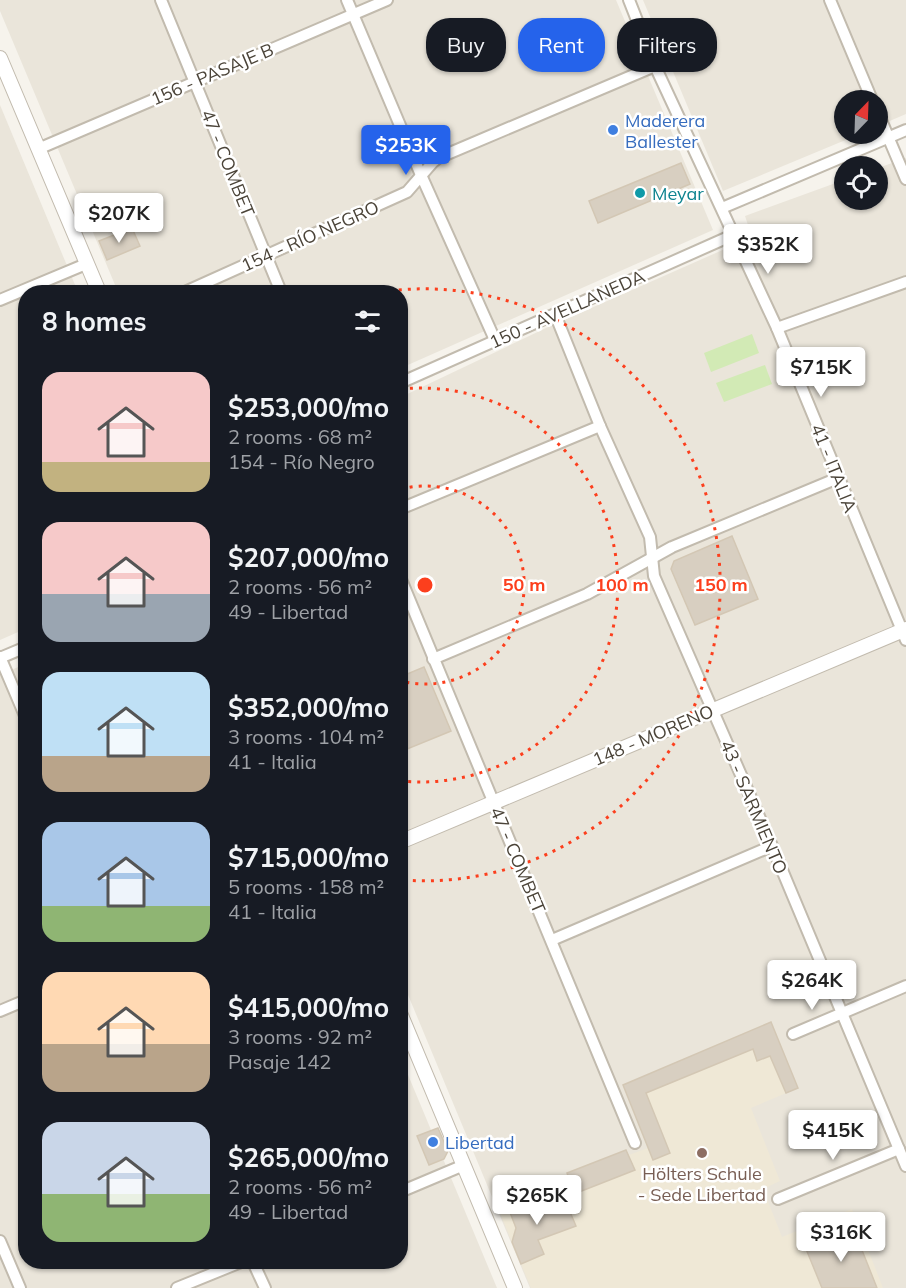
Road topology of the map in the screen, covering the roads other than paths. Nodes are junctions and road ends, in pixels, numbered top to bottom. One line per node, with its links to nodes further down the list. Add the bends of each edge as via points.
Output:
1 (161, 0): 11 (street, 47 - COMBET)
2 (347, 0): 6 (street)
3 (387, 0): 6 (street, 156 - PASAJE B)
4 (629, 0): 7 (street, 41 - ITALIA)
5 (830, 0): 12 (street)
6 (353, 15): 11 (street, 156 - PASAJE B); 17 (street)
7 (636, 18)
8 (0, 58): 16 (street)
9 (641, 72): 17 (street, 154 - RÍO NEGRO, via 438,158)
10 (658, 72): 19 (street, 41 - ITALIA)
11 (194, 82): 16 (street, 156 - PASAJE B); 21 (street, 47 - COMBET)
12 (868, 90)
13 (906, 130): 14 (street)
14 (888, 138): 18 (street)
15 (874, 144): 19 (street)
16 (38, 149): 22 (street)
17 (421, 175): 21 (street, 154 - RÍO NEGRO, via 407,192); 32 (street)
18 (906, 179)
19 (722, 208): 20 (street, 41 - ITALIA)
20 (733, 235): 30 (street, 150 - AVELLANEDA); 31 (street, 41 - ITALIA)
21 (266, 256): 26 (street, 154 - RÍO NEGRO); 27 (street, 47 - COMBET)
22 (86, 264): 24 (street); 25 (street)
23 (906, 282): 31 (street)
24 (36, 285)
25 (96, 285)
26 (201, 285)
27 (278, 285)
28 (18, 292): 29 (street)
29 (0, 300)
30 (555, 314): 32 (street, 150 - AVELLANEDA); 34 (street, 43 - SARMIENTO)
31 (777, 328): 35 (street, 41 - ITALIA)
32 (495, 340): 33 (street, 150 - AVELLANEDA)
33 (408, 379)
34 (600, 426): 36 (street); 37 (street, 43 - SARMIENTO, via 650,537)
35 (838, 478): 37 (street); 39 (street, 41 - ITALIA)
36 (408, 506)
37 (652, 557): 42 (street, via 587,594); 44 (street, 43 - SARMIENTO, via 654,576)
38 (408, 597): 42 (street, 47 - COMBET)
39 (905, 633): 44 (street, 148 - MORENO)
40 (18, 650): 41 (street)
41 (0, 658): 43 (street)
42 (433, 658): 45 (street, 47 - COMBET)
43 (18, 700)
44 (712, 710): 45 (street, 148 - MORENO); 47 (street, 43 - SARMIENTO)
45 (493, 803): 46 (street, 148 - MORENO); 48 (street, 47 - COMBET)
46 (408, 839)
47 (772, 846): 48 (street); 52 (street, 43 - SARMIENTO)
48 (552, 940): 55 (street, 47 - COMBET)
49 (906, 986): 52 (street)
50 (18, 1003): 51 (street)
51 (0, 1011)
52 (842, 1014): 54 (street); 56 (street, 43 - SARMIENTO)
53 (408, 1032): 57 (street)
54 (793, 1034)
55 (635, 1143)
56 (899, 1149): 58 (street, 43 - SARMIENTO); 60 (street)
57 (464, 1165): 59 (street); 67 (street)
58 (906, 1166)
59 (408, 1189)
60 (778, 1199)
61 (0, 1241): 64 (street)
62 (224, 1269): 65 (street)
63 (256, 1269): 66 (street)
64 (20, 1288)
65 (177, 1288)
66 (265, 1288)
67 (514, 1288)

